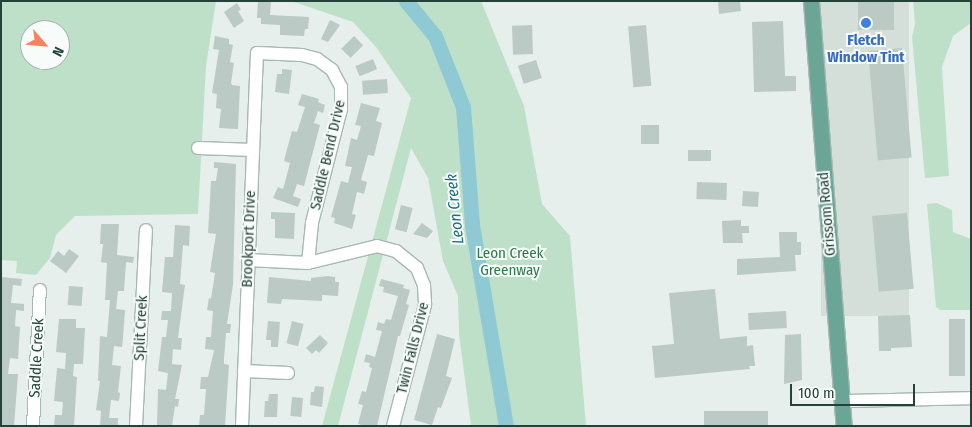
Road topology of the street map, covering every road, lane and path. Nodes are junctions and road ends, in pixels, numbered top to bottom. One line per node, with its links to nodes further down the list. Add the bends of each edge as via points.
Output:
1 (811, 1): 12 (main road, Grissom Road)
2 (257, 53): 4 (street, Brookport Drive); 7 (street, Saddle Bend Drive, via 317,58 332,70 341,87 341,110 312,223)
3 (198, 148): 4 (street)
4 (253, 150): 6 (street, Brookport Drive)
5 (146, 230): 14 (street, Split Creek)
6 (248, 260): 7 (street, Twin Falls Drive); 9 (street, Brookport Drive)
7 (308, 263): 16 (street, Twin Falls Drive, via 368,247 384,247 407,258 421,276 425,305)
8 (40, 290): 13 (street, Saddle Creek)
9 (244, 371): 10 (street); 15 (street, Brookport Drive)
10 (288, 373)
11 (971, 398): 12 (street)
12 (843, 401): 17 (main road, Grissom Road)
13 (33, 426)
14 (136, 426)
15 (242, 426)
16 (393, 426)
17 (844, 426)

